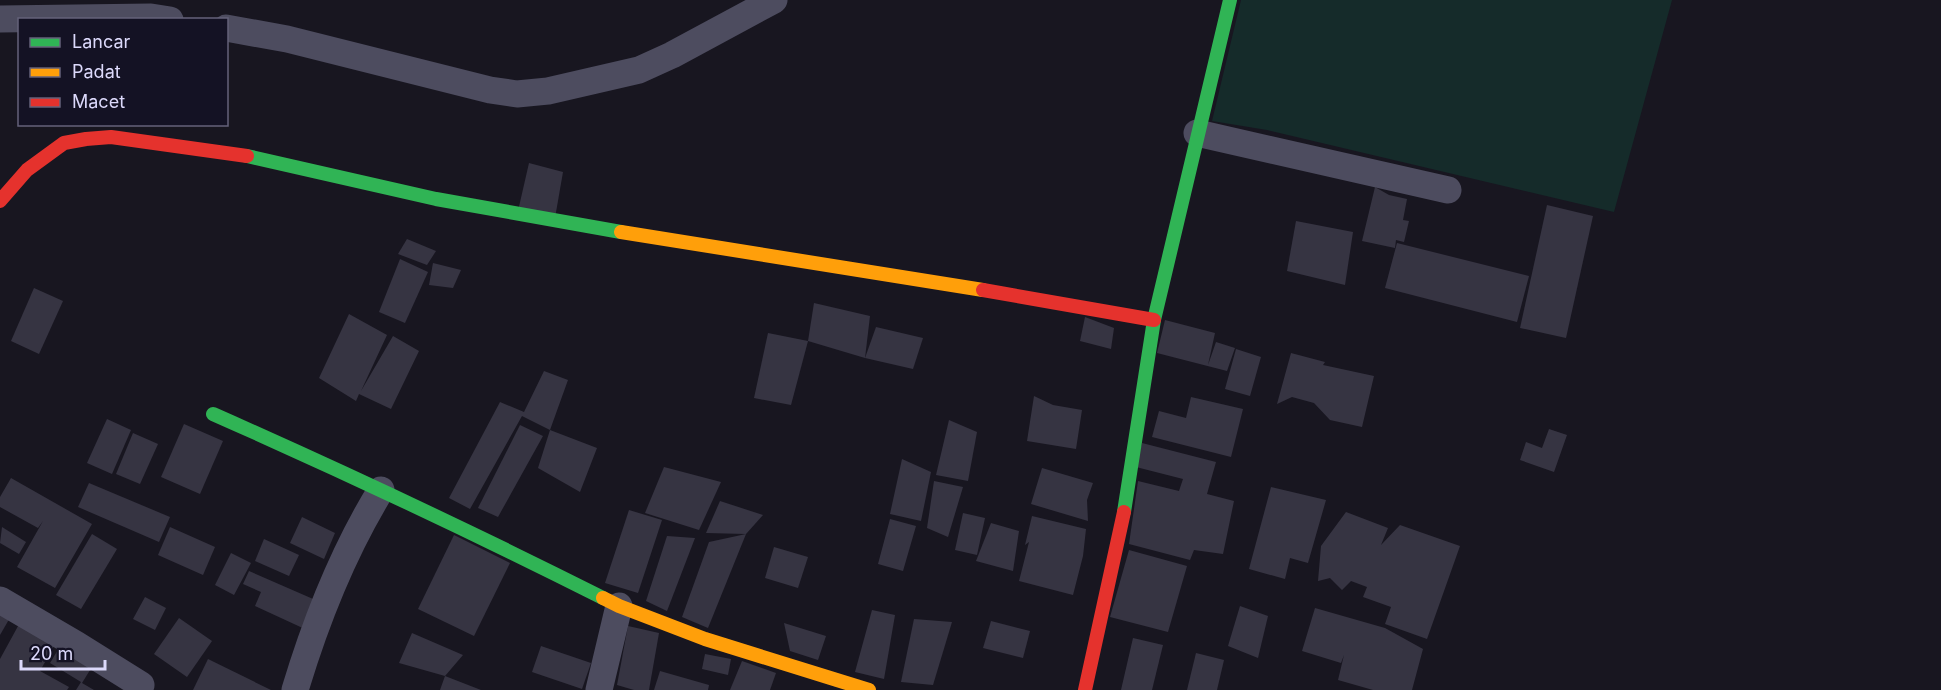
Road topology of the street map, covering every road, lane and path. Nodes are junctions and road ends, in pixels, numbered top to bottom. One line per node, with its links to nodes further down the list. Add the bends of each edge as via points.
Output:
1 (774, 0): 7 (street, via 639,70 518,94)
2 (1230, 0): 8 (street)
3 (76, 18): 4 (street)
4 (157, 18)
5 (0, 19): 6 (street)
6 (18, 19)
7 (228, 28)
8 (1197, 133): 9 (street); 11 (street)
9 (1448, 190)
10 (0, 201): 11 (street, via 27,170 64,143 111,137 247,156 436,199 658,239)
11 (1154, 320): 20 (street, via 1124,511)
12 (213, 414): 13 (street)
13 (381, 490): 15 (street); 17 (street, via 346,553)
14 (0, 600): 16 (street)
15 (619, 606): 18 (street); 19 (street, via 705,639)
16 (141, 685)
17 (295, 690)
18 (599, 690)
19 (869, 690)
20 (1085, 690)

